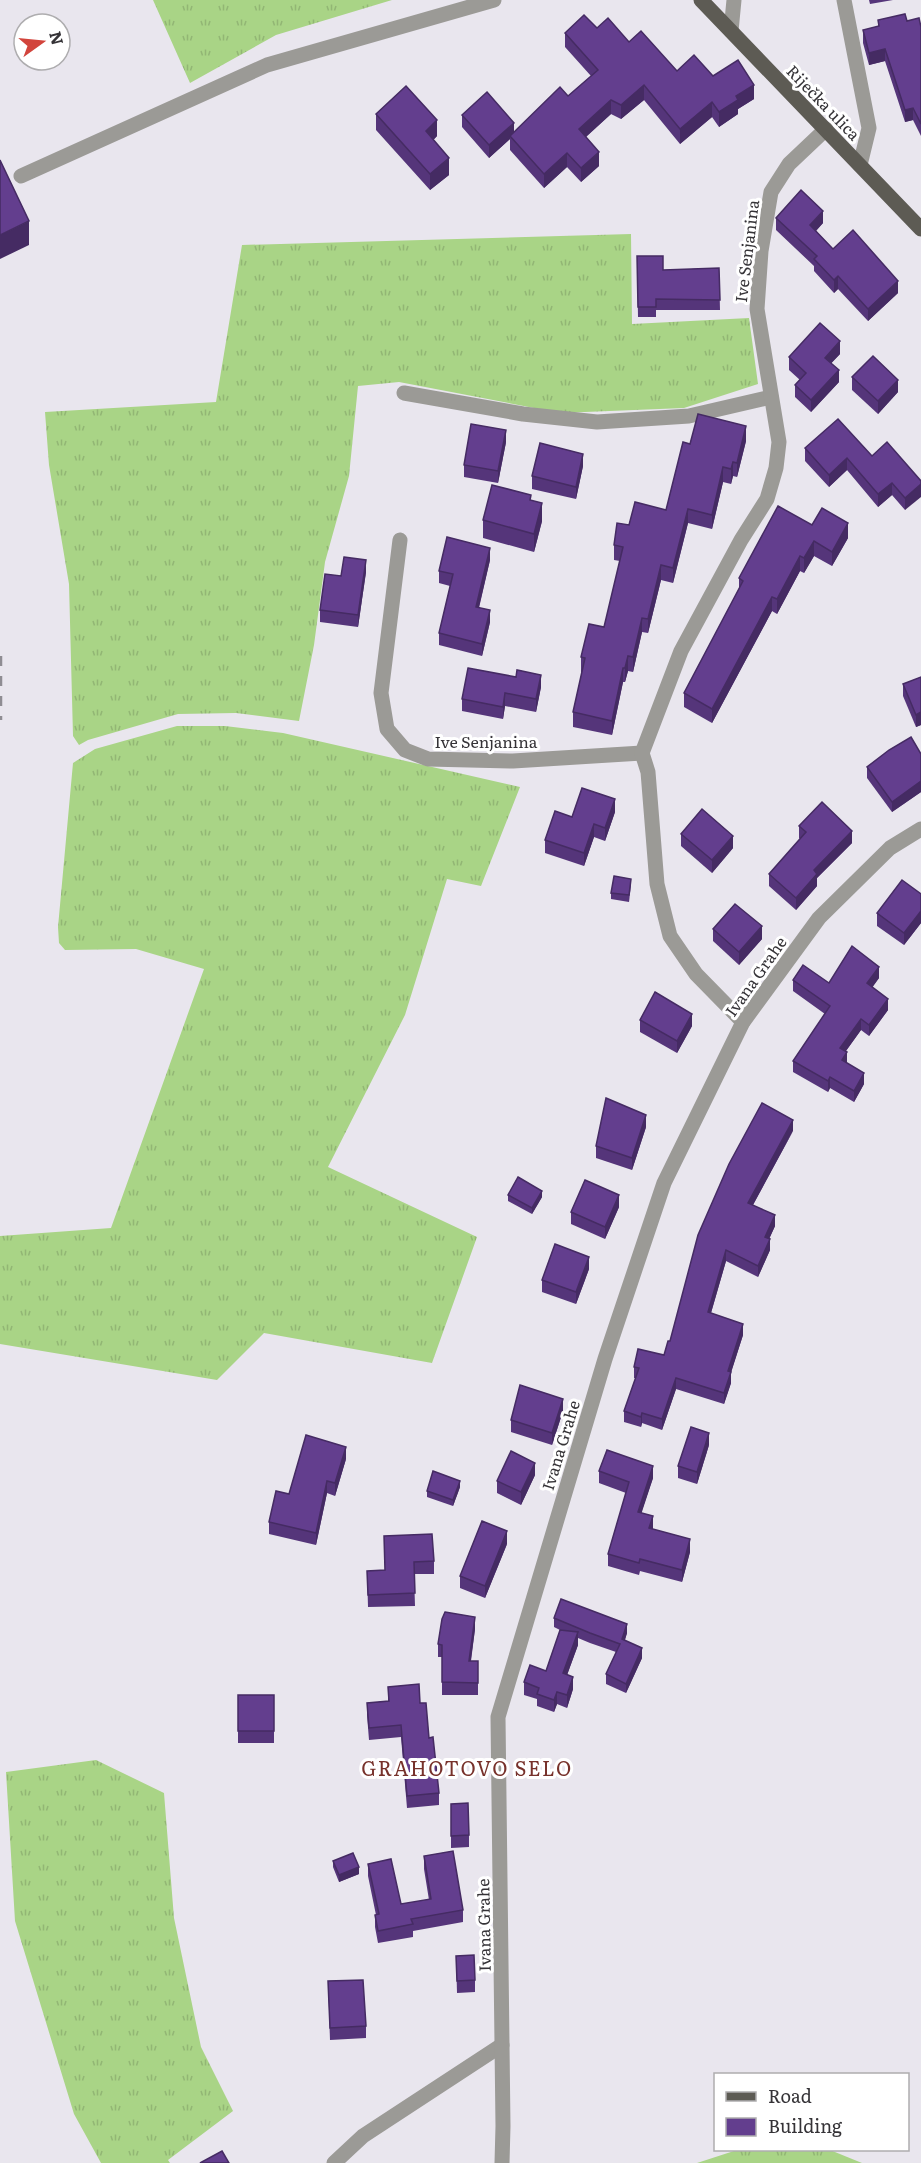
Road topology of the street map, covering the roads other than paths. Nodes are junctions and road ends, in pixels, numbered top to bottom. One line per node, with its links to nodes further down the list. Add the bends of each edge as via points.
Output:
1 (494, 0): 8 (street, via 267,65)
2 (701, 0): 5 (main road, Riječka ulica)
3 (734, 0): 5 (street)
4 (844, 0): 7 (street, via 869,128)
5 (731, 31): 6 (main road, Riječka ulica)
6 (826, 129): 7 (main road, Riječka ulica); 11 (street, Ive Senjanina, via 789,164 771,192 757,309)
7 (860, 165): 9 (main road, Riječka ulica)
8 (21, 176)
9 (921, 229)
10 (404, 393): 11 (street, via 523,414 597,422 689,416)
11 (771, 397): 13 (street, Ive Senjanina, via 779,442 767,499 681,651)
12 (400, 540): 13 (street, Ive Senjanina, via 381,693 387,729 405,750 428,759 513,761)
13 (642, 753): 15 (street, via 648,772 657,884 670,936 696,974)
14 (921, 829): 15 (street, Ivana Grahe, via 890,848 819,918)
15 (743, 1022): 16 (street, Ivana Grahe, via 664,1183 605,1359 498,1717)
16 (502, 2045): 17 (street, via 363,2136); 18 (street, Ivana Grahe)
17 (334, 2163)
18 (502, 2163)

